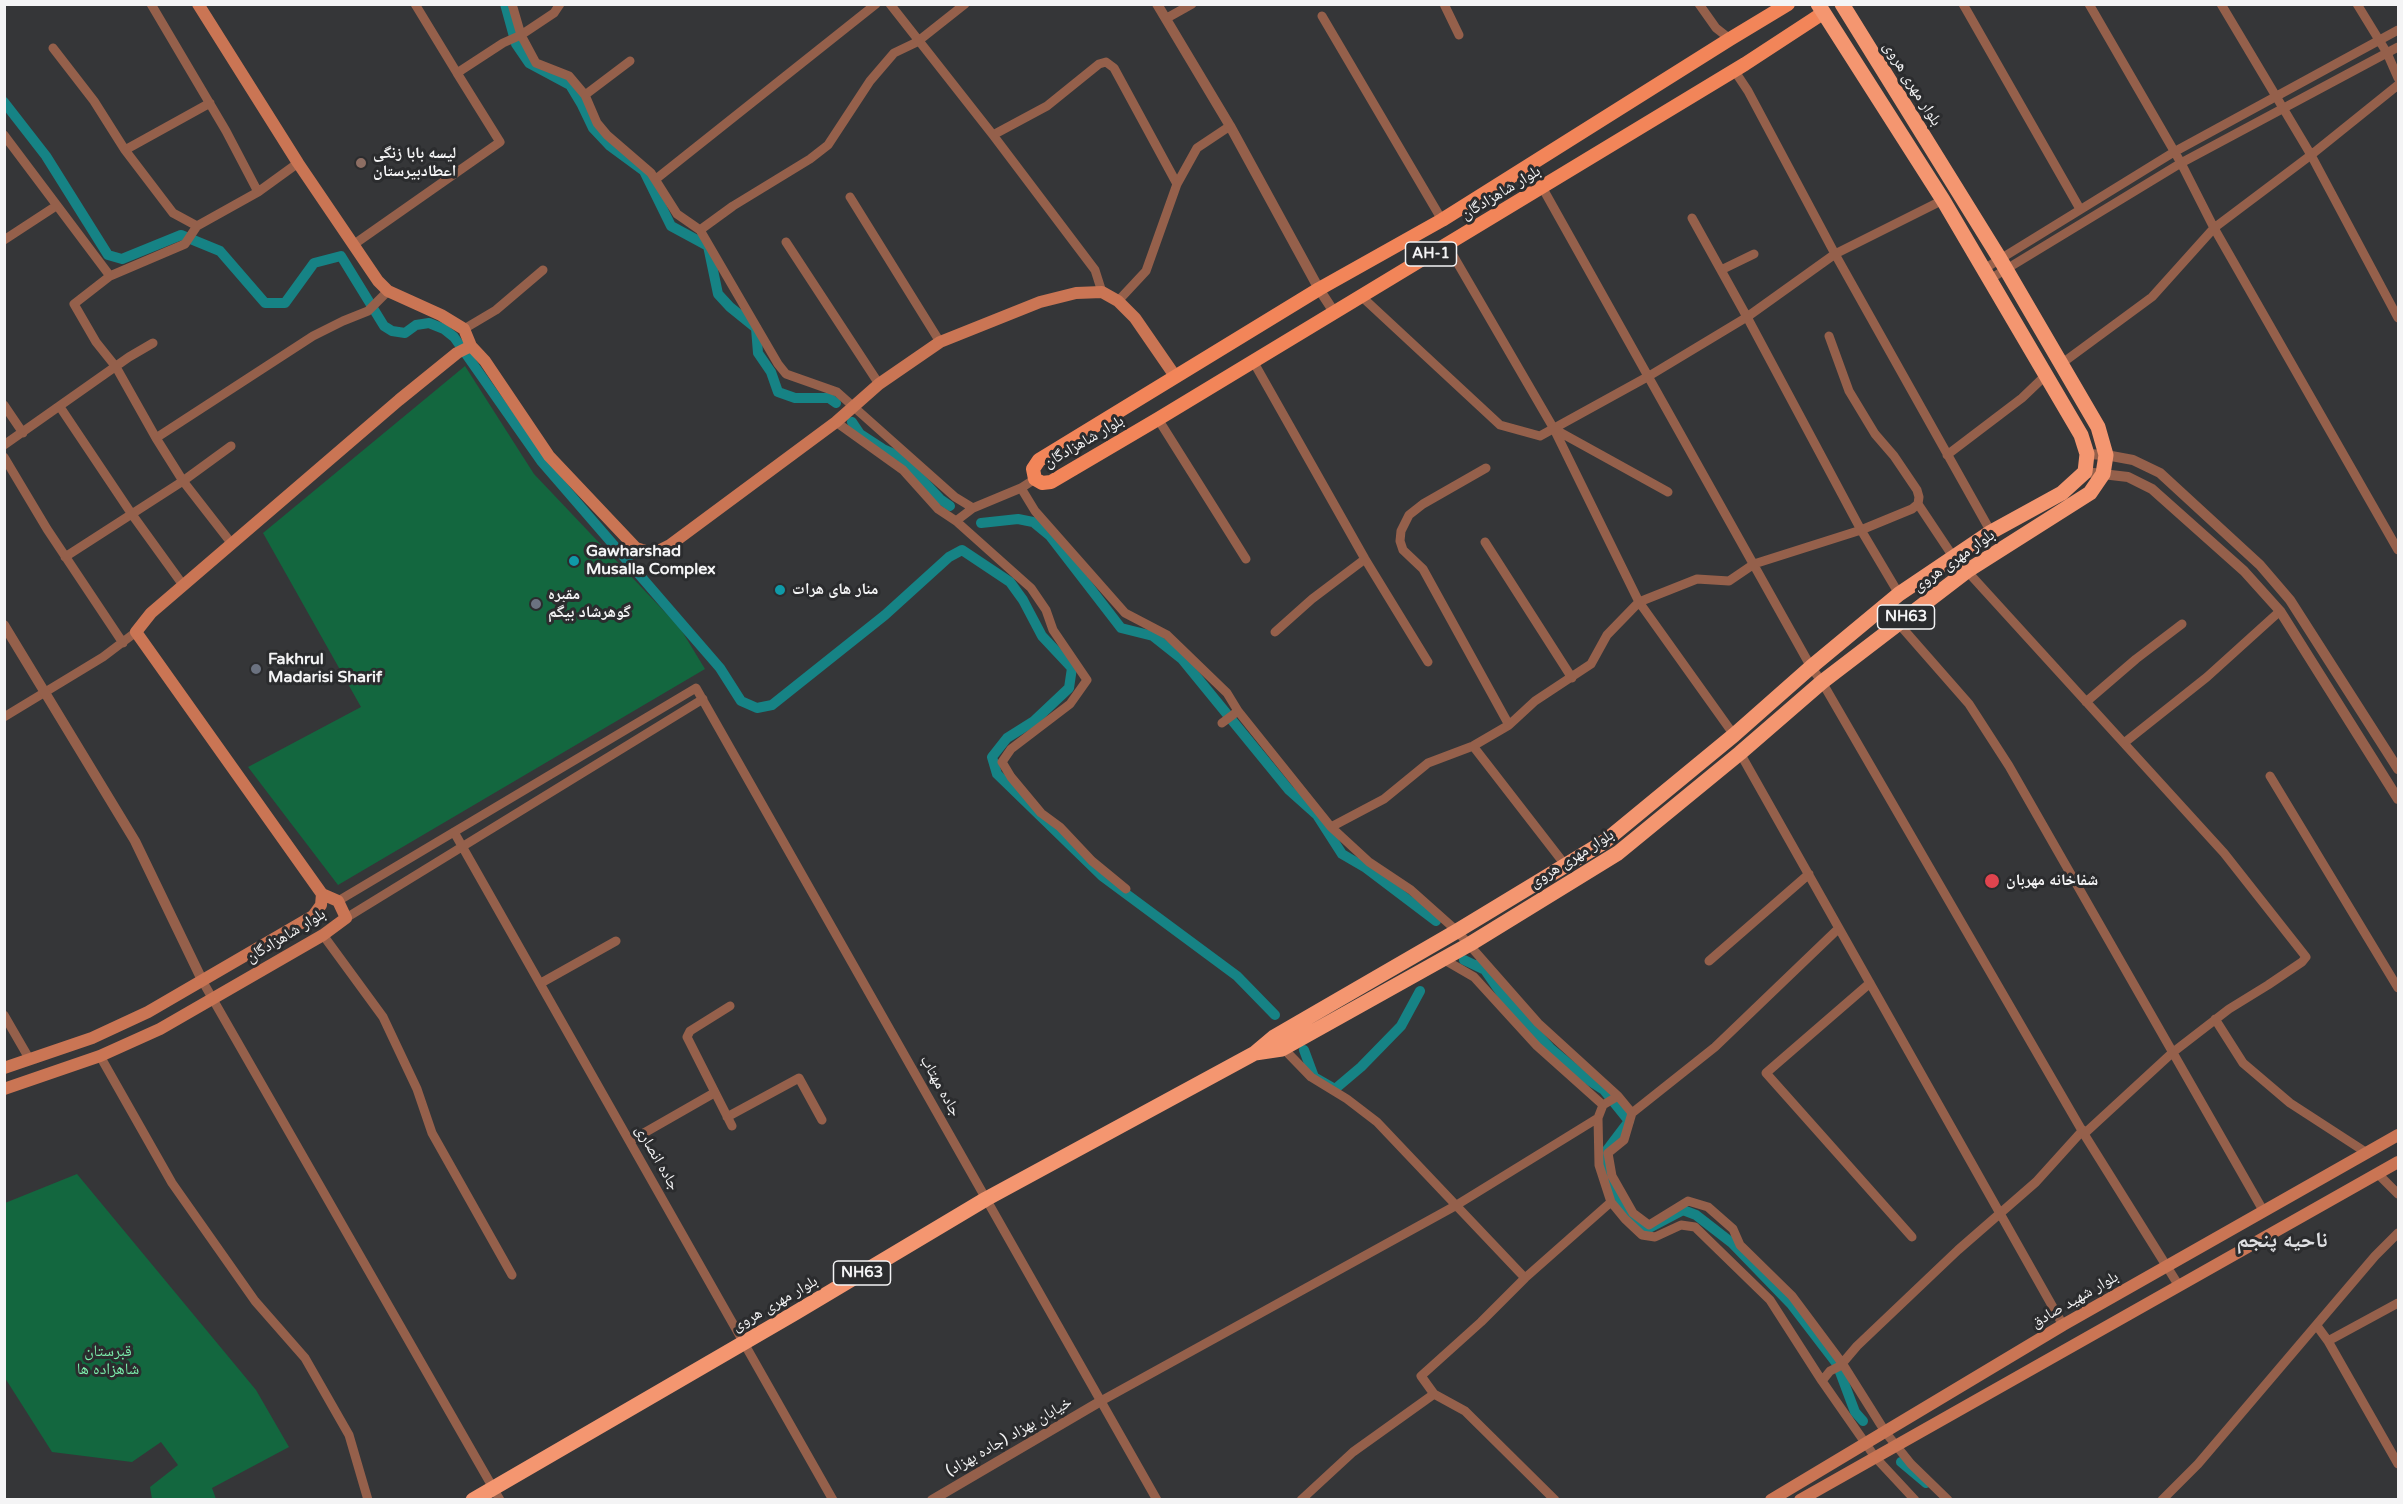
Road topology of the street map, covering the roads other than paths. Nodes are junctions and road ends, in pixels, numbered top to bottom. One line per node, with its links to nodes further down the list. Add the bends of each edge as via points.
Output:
1 (152, 4): 39 (street)
2 (198, 4): 47 (main road)
3 (415, 4): 34 (street)
4 (512, 4): 24 (street)
5 (560, 4): 24 (street, via 554,13)
6 (876, 4): 49 (street)
7 (890, 4): 28 (street)
8 (965, 4): 28 (street)
9 (1157, 4): 22 (street)
10 (1192, 4): 22 (street)
11 (1444, 4): 25 (street)
12 (1699, 4): 26 (street, via 1716,28)
13 (1788, 4): 26 (main road, بلوار شاهزادگان / AH-1)
14 (1837, 4): 20 (highway)
15 (1842, 4): 68 (highway, بلوار مهری هروی)
16 (1963, 4): 56 (street)
17 (2089, 4): 45 (street)
18 (2222, 4): 38 (street)
19 (2356, 4): 27 (street)
20 (1820, 9): 33 (main road, بلوار شاهزادگان / AH-1); 54 (highway)
21 (1322, 16): 58 (street)
22 (1167, 18): 41 (street)
23 (2398, 30): 27 (street)
24 (521, 35): 34 (street); 37 (street, via 536,63 569,76)
25 (1459, 35)
26 (1730, 39): 58 (main road, بلوار شاهزادگان / AH-1)
27 (2379, 41): 31 (street); 38 (street)
28 (917, 42): 43 (street); 61 (street, via 894,53 870,81 828,145)
29 (2398, 47): 31 (street)
30 (54, 48): 44 (street)
31 (2387, 53): 35 (street); 40 (street)
32 (630, 61): 37 (street)
33 (1734, 70): 51 (main road, بلوار شاهزادگان / AH-1); 67 (street)
34 (457, 73): 64 (street, via 500,142)
35 (2398, 78)
36 (2398, 85): 46 (street)
37 (585, 95): 49 (street, via 607,135)
38 (2276, 96): 40 (street); 45 (street)
39 (210, 103): 44 (street); 52 (street)
40 (2284, 108): 46 (street); 48 (street)
41 (1230, 126): 50 (street, via 1197,148); 73 (street)
42 (4, 135): 55 (street)
43 (993, 135): 50 (street, via 1047,106 1106,62 1114,68); 75 (street, via 1095,270)
44 (125, 150): 59 (street, via 174,213)
45 (2174, 152): 48 (street); 56 (street)
46 (2311, 155): 60 (street); 80 (street)
47 (298, 163): 52 (street); 64 (main road)
48 (2181, 163): 60 (street); 68 (street)
49 (656, 180): 61 (street, via 677,214)
50 (1177, 184): 77 (street, via 1146,271)
51 (1542, 187): 65 (main road, بلوار شاهزادگان / AH-1); 91 (street)
52 (258, 192): 59 (street)
53 (850, 197): 83 (street)
54 (1943, 200): 67 (street); 71 (highway)
55 (56, 207): 62 (street); 72 (street)
56 (2080, 208): 68 (street)
57 (1692, 218): 70 (street)
58 (1442, 220): 73 (main road, بلوار شاهزادگان / AH-1)
59 (196, 226): 72 (street, via 185,244)
60 (2214, 228): 87 (street, via 2152,297); 122 (street)
61 (700, 230): 94 (street, via 786,374 837,392)
62 (4, 240)
63 (786, 242): 92 (street)
64 (353, 245): 74 (main road)
65 (1447, 245): 76 (main road, بلوار شاهزادگان / AH-1); 98 (street)
66 (1754, 254): 70 (street)
67 (1835, 254): 79 (street); 104 (street)
68 (2003, 264): 71 (street); 87 (highway, بلوار مهری هروی)
69 (543, 270): 81 (street, via 496,310)
70 (1721, 270): 79 (street)
71 (1987, 274): 90 (highway)
72 (110, 276): 88 (street, via 74,304)
73 (1319, 289): 78 (street); 89 (main road, بلوار شاهزادگان / AH-1)
74 (387, 291): 81 (main road); 100 (street, via 368,312 313,336)
75 (1102, 292): 77 (main road); 83 (main road, via 1076,292 1040,302)
76 (1361, 296): 78 (main road, بلوار شاهزادگان / AH-1); 98 (street, via 1500,425 1540,436)
77 (1118, 301): 89 (main road, via 1135,318)
78 (1334, 312): 86 (main road, بلوار شاهزادگان / AH-1)
79 (1748, 317): 91 (street); 118 (street)
80 (2398, 318)
81 (464, 329): 85 (main road)
82 (1828, 336): 114 (street, via 1849,391 1917,490)
83 (940, 342): 92 (main road)
84 (153, 343): 88 (street)
85 (471, 346): 97 (main road, via 549,456 636,548 648,552 670,545); 121 (main road, via 399,400)
86 (1254, 361): 96 (main road, بلوار شاهزادگان / AH-1); 126 (street)
87 (2061, 364): 105 (highway, بلوار مهری هروی, via 2098,428)
88 (116, 367): 95 (street); 100 (street)
89 (1175, 375): 110 (main road, بلوار شاهزادگان / AH-1, via 1039,460 1033,469)
90 (2046, 375): 103 (highway, via 2081,435); 104 (street)
91 (1649, 376): 98 (street); 127 (street)
92 (879, 384): 94 (main road)
93 (4, 405): 99 (street)
94 (853, 405): 97 (main road); 115 (street)
95 (60, 407): 99 (street); 116 (street)
96 (1158, 419): 110 (main road, بلوار شاهزادگان / AH-1, via 1051,482 1042,483); 125 (street)
97 (836, 422): 117 (street, via 903,470 938,509)
98 (1554, 429): 113 (street); 131 (street)
99 (23, 433): 101 (street)
100 (156, 438): 111 (street)
101 (4, 445)
102 (231, 446): 111 (street)
103 (2087, 454): 105 (street); 108 (highway)
104 (1947, 455): 119 (street)
105 (2106, 455): 109 (highway, بلوار مهری هروی); 154 (street, via 2133,460 2160,473 2260,565 2290,600)
106 (4, 457): 123 (street)
107 (1486, 468): 149 (street, via 1409,515 1400,541 1422,569)
108 (2085, 472): 109 (street); 119 (highway, بلوار مهری هروی / NH63, via 2062,493)
109 (2103, 474): 128 (highway, بلوار مهری هروی / NH63, via 2090,493); 132 (street, via 2128,477 2152,489 2244,571)
110 (1035, 478): 112 (street)
111 (183, 481): 116 (street); 121 (street)
112 (1022, 488): 115 (street); 146 (street, via 1035,511 1125,613 1167,634 1227,693)
113 (1668, 492)
114 (1917, 504): 118 (street); 124 (street)
115 (973, 508): 117 (street)
116 (131, 513): 123 (street); 129 (street)
117 (956, 521): 162 (street, via 1031,588 1046,610 1053,630 1088,680 1070,704 1011,749 1002,762 1041,813)
118 (1862, 530): 127 (street); 130 (street)
119 (1991, 532): 124 (highway, بلوار مهری هروی / NH63)
120 (1485, 542): 141 (street)
121 (232, 544): 129 (main road)
122 (2398, 550)
123 (65, 557): 138 (street)
124 (1954, 558): 130 (highway, بلوار مهری هروی / NH63)
125 (1246, 559)
126 (1365, 559): 137 (street); 139 (street)
127 (1754, 564): 131 (street, via 1729,581 1697,579); 140 (street)
128 (1967, 571): 133 (highway, بلوار مهری هروی / NH63); 145 (street)
129 (183, 585): 136 (main road)
130 (1899, 594): 140 (highway, بلوار مهری هروی / NH63)
131 (1639, 602): 141 (street, via 1607,635 1592,664); 150 (street)
132 (2280, 610): 151 (street, via 2207,677); 156 (street)
133 (1898, 623): 142 (highway, بلوار مهری هروی / NH63); 182 (street, via 1969,704 2009,766)
134 (2182, 624): 145 (street)
135 (4, 625): 143 (street)
136 (136, 632): 138 (street); 163 (main road)
137 (1275, 632)
138 (123, 643): 143 (street)
139 (1428, 662)
140 (1811, 667): 142 (street); 150 (highway, بلوار مهری هروی / NH63)
141 (1572, 678): 149 (street, via 1535,701)
142 (1822, 682): 153 (highway, بلوار مهری هروی / NH63); 193 (street)
143 (47, 693): 147 (street); 173 (street, via 135,842)
144 (703, 699): 158 (street, جاده مهتاب, via 696,688); 159 (street); 200 (street, جاده مهتاب)
145 (2086, 702): 151 (street)
146 (1238, 711): 148 (street); 157 (street)
147 (4, 717)
148 (1222, 723)
149 (1509, 725): 152 (street)
150 (1734, 735): 160 (highway, بلوار مهری هروی / NH63, via 1604,842)
151 (2124, 743): 180 (street, via 2224,853 2306,957)
152 (1473, 746): 157 (street, via 1428,763 1384,799); 160 (street)
153 (1740, 753): 161 (street); 170 (highway, بلوار مهری هروی / NH63, via 1618,853)
154 (2398, 770)
155 (2270, 776): 176 (street)
156 (2398, 799)
157 (1331, 826): 167 (street, via 1369,862 1411,890)
158 (454, 832): 159 (street, جاده انصاری); 164 (street)
159 (462, 846): 165 (street); 174 (street, جاده انصاری)
160 (1566, 866): 167 (highway, بلوار مهری هروی / NH63)
161 (1809, 874): 166 (street); 172 (street)
162 (1125, 889)
163 (322, 894): 164 (main road, بلوار شاهزادگان); 173 (main road, بلوار شاهزادگان, via 321,905 313,916)
164 (338, 901): 165 (main road, بلوار شاهزادگان)
165 (346, 918): 168 (main road, بلوار شاهزادگان)
166 (1839, 928): 175 (street); 190 (street, via 1715,1047)
167 (1457, 931): 170 (street); 181 (highway, بلوار مهری هروی / NH63)
168 (323, 935): 177 (main road, بلوار شاهزادگان); 208 (street, via 383,1017 417,1089 432,1132)
169 (616, 941): 174 (street)
170 (1470, 944): 171 (highway, بلوار مهری هروی / NH63); 188 (street, via 1538,1023)
171 (1443, 959): 181 (highway, بلوار مهری هروی / NH63); 189 (street, via 1474,978 1537,1046)
172 (1709, 961)
173 (203, 982): 177 (street); 184 (main road, بلوار شاهزادگان, via 120,1025)
174 (541, 983): 195 (street, جاده انصاری)
175 (1870, 983): 204 (street); 206 (street, via 1766,1073)
176 (2398, 988)
177 (212, 998): 183 (main road, بلوار شاهزادگان, via 160,1029); 225 (street)
178 (730, 1006): 187 (street, via 690,1031 687,1038)
179 (4, 1015): 184 (street)
180 (2215, 1019): 182 (street); 196 (street, via 2243,1063 2290,1103)
181 (1278, 1043): 200 (highway, بلوار مهری هروی / NH63); 202 (street, via 1311,1077 1377,1122)
182 (2172, 1053): 193 (street); 203 (street)
183 (100, 1056): 186 (main road, بلوار شاهزادگان); 226 (street, via 172,1183 255,1301 305,1358 349,1435)
184 (30, 1060): 185 (main road, بلوار شاهزادگان)
185 (4, 1068)
186 (4, 1089)
187 (714, 1093): 192 (street, via 729,1122 799,1078); 195 (street)
188 (1618, 1096): 189 (street); 190 (street)
189 (1603, 1105): 191 (street)
190 (1632, 1113): 216 (street, via 1624,1140 1608,1153 1612,1176 1634,1213 1649,1225 1688,1201 1708,1207 1733,1229 1740,1245 1792,1296)
191 (1598, 1118): 201 (street, via 1599,1165); 202 (street)
192 (822, 1120)
193 (2083, 1132): 204 (street, via 2036,1182); 207 (street)
194 (2398, 1135): 196 (main road, بلوار شهید صادق)
195 (630, 1141): 215 (street, جاده انصاری)
196 (2367, 1154): 203 (main road, بلوار شهید صادق)
197 (2398, 1162): 198 (main road)
198 (2378, 1174): 199 (street); 210 (main road)
199 (2398, 1194)
200 (986, 1199): 215 (highway, بلوار مهری هروی / NH63); 219 (street, جاده مهتاب)
201 (1611, 1202): 209 (street); 217 (street, via 1641,1235 1655,1237 1681,1225 1695,1227 1770,1300)
202 (1455, 1206): 209 (street); 219 (street)
203 (2264, 1212): 207 (main road, بلوار شهید صادق)
204 (1999, 1213): 212 (street); 216 (street)
205 (2398, 1233): 213 (street)
206 (1912, 1237)
207 (2168, 1266): 210 (street); 212 (main road, بلوار شهید صادق)
208 (512, 1275)
209 (1525, 1278): 218 (street, via 1421,1376)
210 (2179, 1286): 222 (main road)
211 (2398, 1303): 214 (street)
212 (2063, 1325): 220 (main road, بلوار شهید صادق)
213 (2317, 1326): 214 (street); 237 (street)
214 (2328, 1341): 224 (street)
215 (744, 1343): 225 (highway, بلوار مهری هروی / NH63); 228 (street, جاده انصاری)
216 (1841, 1364): 217 (street); 220 (street)
217 (1822, 1381): 221 (street)
218 (1434, 1395): 231 (street, via 1353,1452); 232 (street, via 1465,1411)
219 (1101, 1401): 229 (street, خیابان بهزاد (جاده بهزاد)); 230 (street, جاده مهتاب)
220 (1886, 1433): 221 (main road, بلوار شهید صادق); 222 (street)
221 (1867, 1444): 223 (street); 233 (main road, بلوار شهید صادق)
222 (1896, 1446): 223 (main road); 236 (street)
223 (1875, 1457): 234 (main road); 235 (street)
224 (2398, 1464)
225 (497, 1494): 227 (highway, بلوار مهری هروی / NH63)
226 (368, 1500)
227 (473, 1500)
228 (832, 1500)
229 (932, 1500)
230 (1157, 1500)
231 (1301, 1500)
232 (1555, 1500)
233 (1771, 1500)
234 (1800, 1500)
235 (1915, 1500)
236 (1948, 1500)
237 (2162, 1500)

